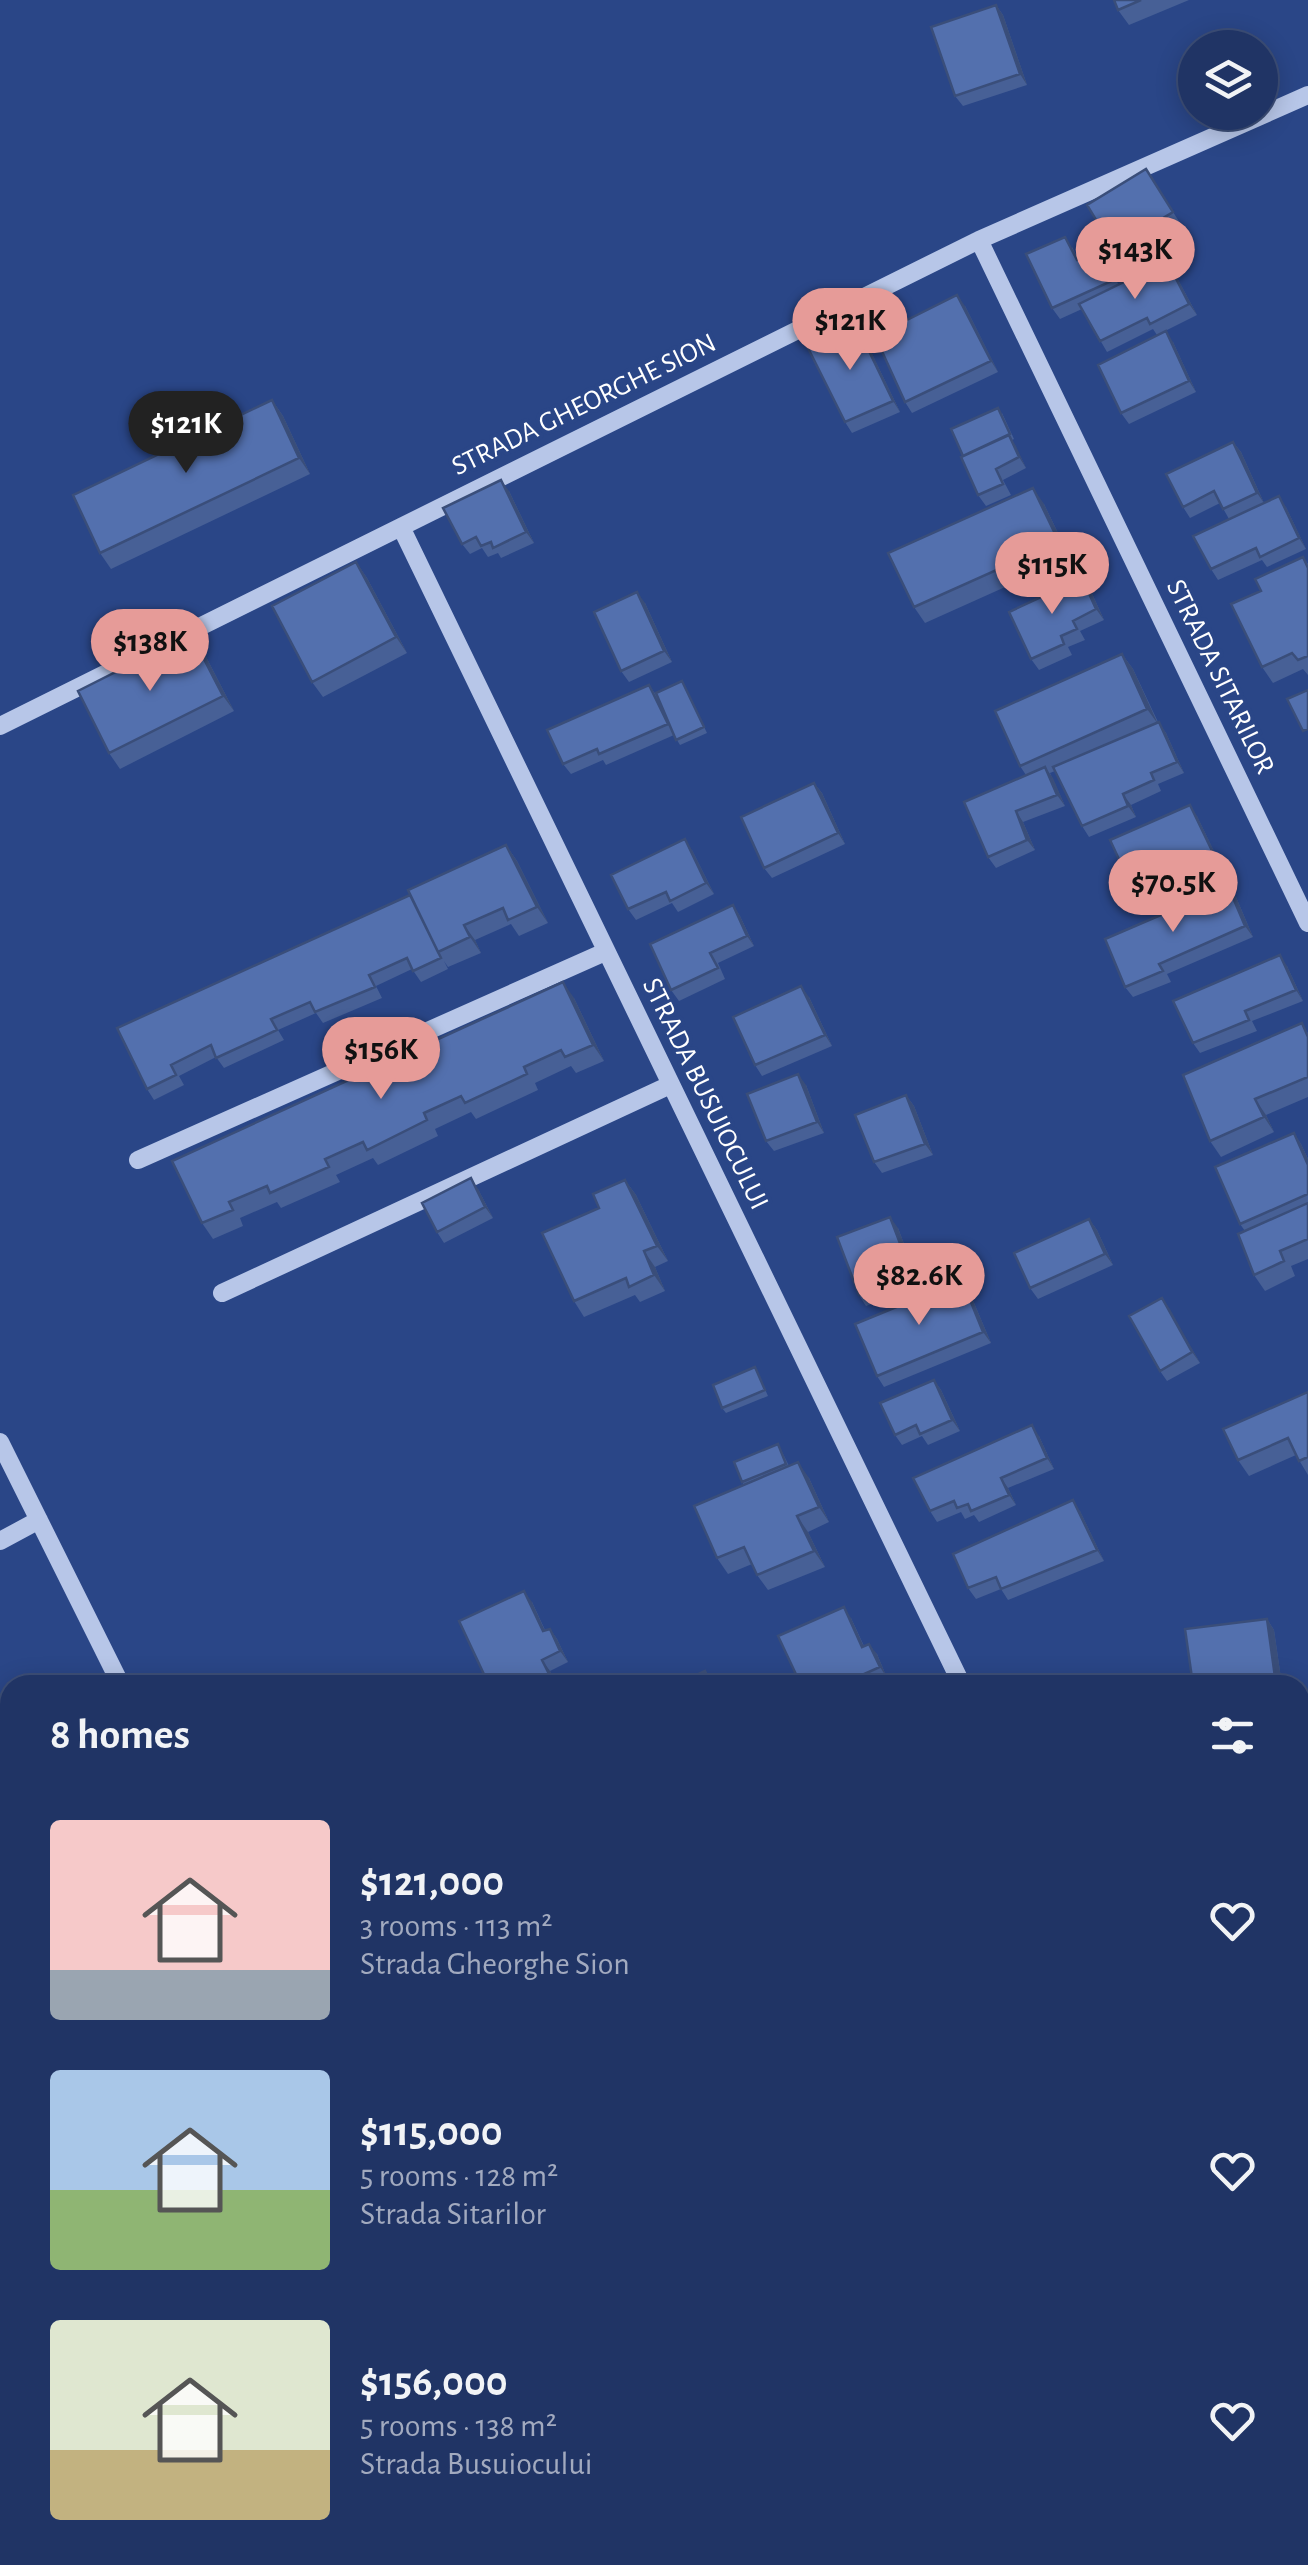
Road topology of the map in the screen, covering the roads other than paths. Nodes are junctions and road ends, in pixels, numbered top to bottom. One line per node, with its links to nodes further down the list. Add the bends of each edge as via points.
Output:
1 (1308, 95): 2 (street, STRADA GHEORGHE SION)
2 (979, 240): 3 (street, STRADA GHEORGHE SION); 5 (street, STRADA SITARILOR)
3 (401, 527): 4 (street, STRADA GHEORGHE SION); 6 (street, STRADA BUSUIOCULUI)
4 (0, 726)
5 (1308, 922)
6 (605, 952): 7 (street, STRADA BUSUIOCULUI); 8 (street)
7 (670, 1085): 9 (street); 14 (street, STRADA BUSUIOCULUI)
8 (138, 1160)
9 (222, 1293)
10 (0, 1442): 11 (street)
11 (39, 1520): 12 (street); 13 (street)
12 (0, 1540)
13 (116, 1675)
14 (957, 1675)

